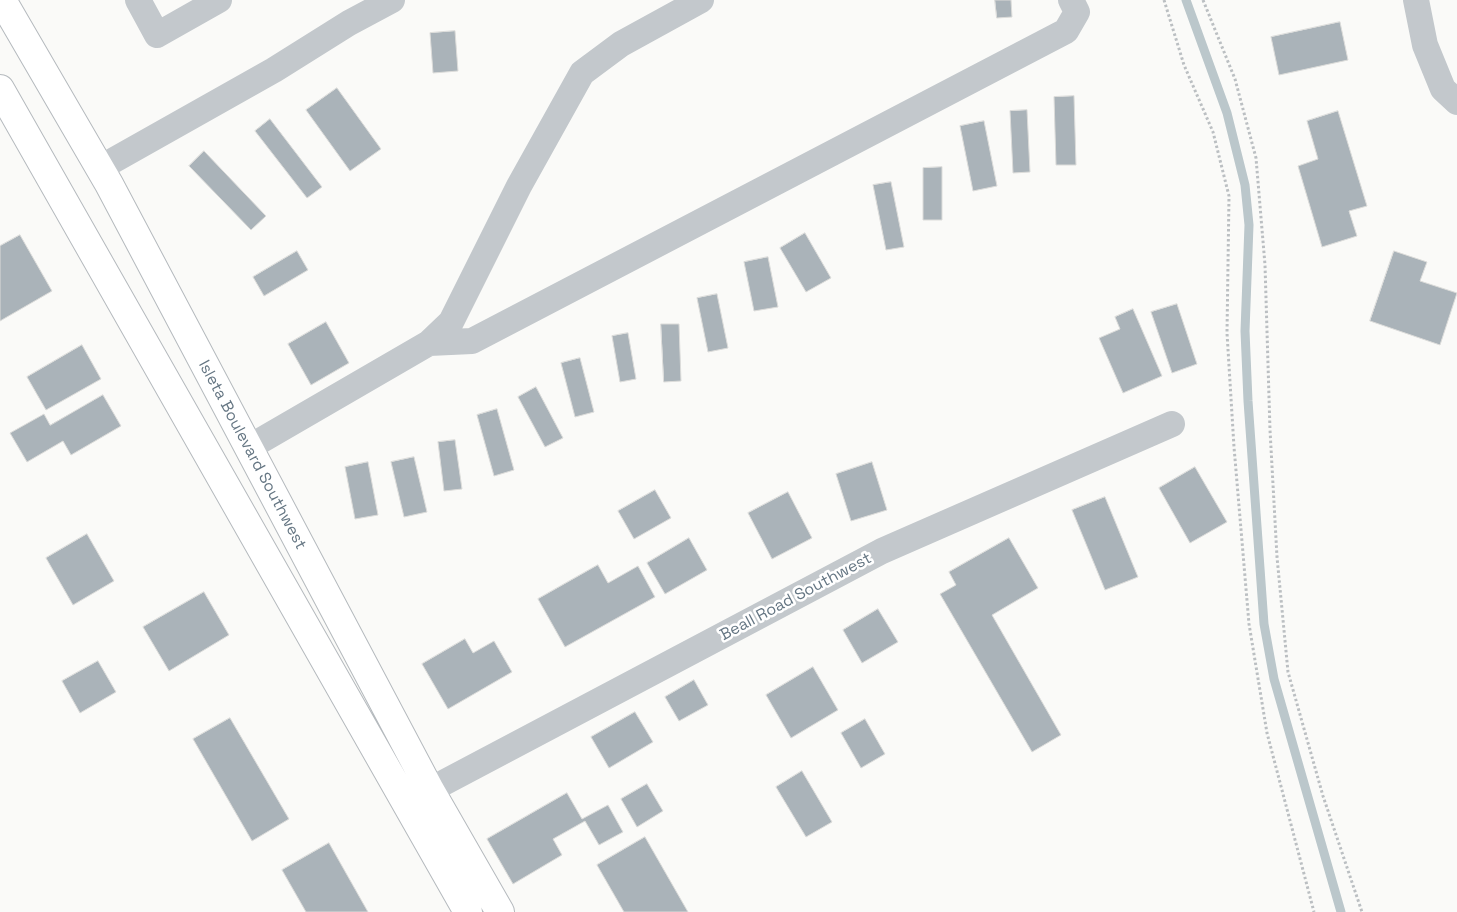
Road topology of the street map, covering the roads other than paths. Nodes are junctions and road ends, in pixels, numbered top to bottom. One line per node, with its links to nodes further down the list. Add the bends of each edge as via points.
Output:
1 (2, 0): 10 (main road, Isleta Boulevard Southwest)
2 (138, 0): 3 (street, via 157,35)
3 (219, 0)
4 (701, 0): 11 (street, via 622,44 582,72 518,186 451,322)
5 (1072, 0): 11 (street, via 1077,12 1066,31 472,341)
6 (1416, 0): 9 (street, via 1425,46 1443,89)
7 (377, 3): 10 (street, via 274,70)
8 (0, 89): 15 (main road, Isleta Boulevard Southwest)
9 (1457, 102)
10 (100, 168): 13 (main road, Isleta Boulevard Southwest)
11 (429, 343): 13 (street)
12 (1172, 424): 14 (street, Beall Road Southwest, via 882,551)
13 (248, 448): 14 (main road, Isleta Boulevard Southwest)
14 (430, 790): 16 (main road, Isleta Boulevard Southwest)
15 (468, 912)
16 (500, 912)

